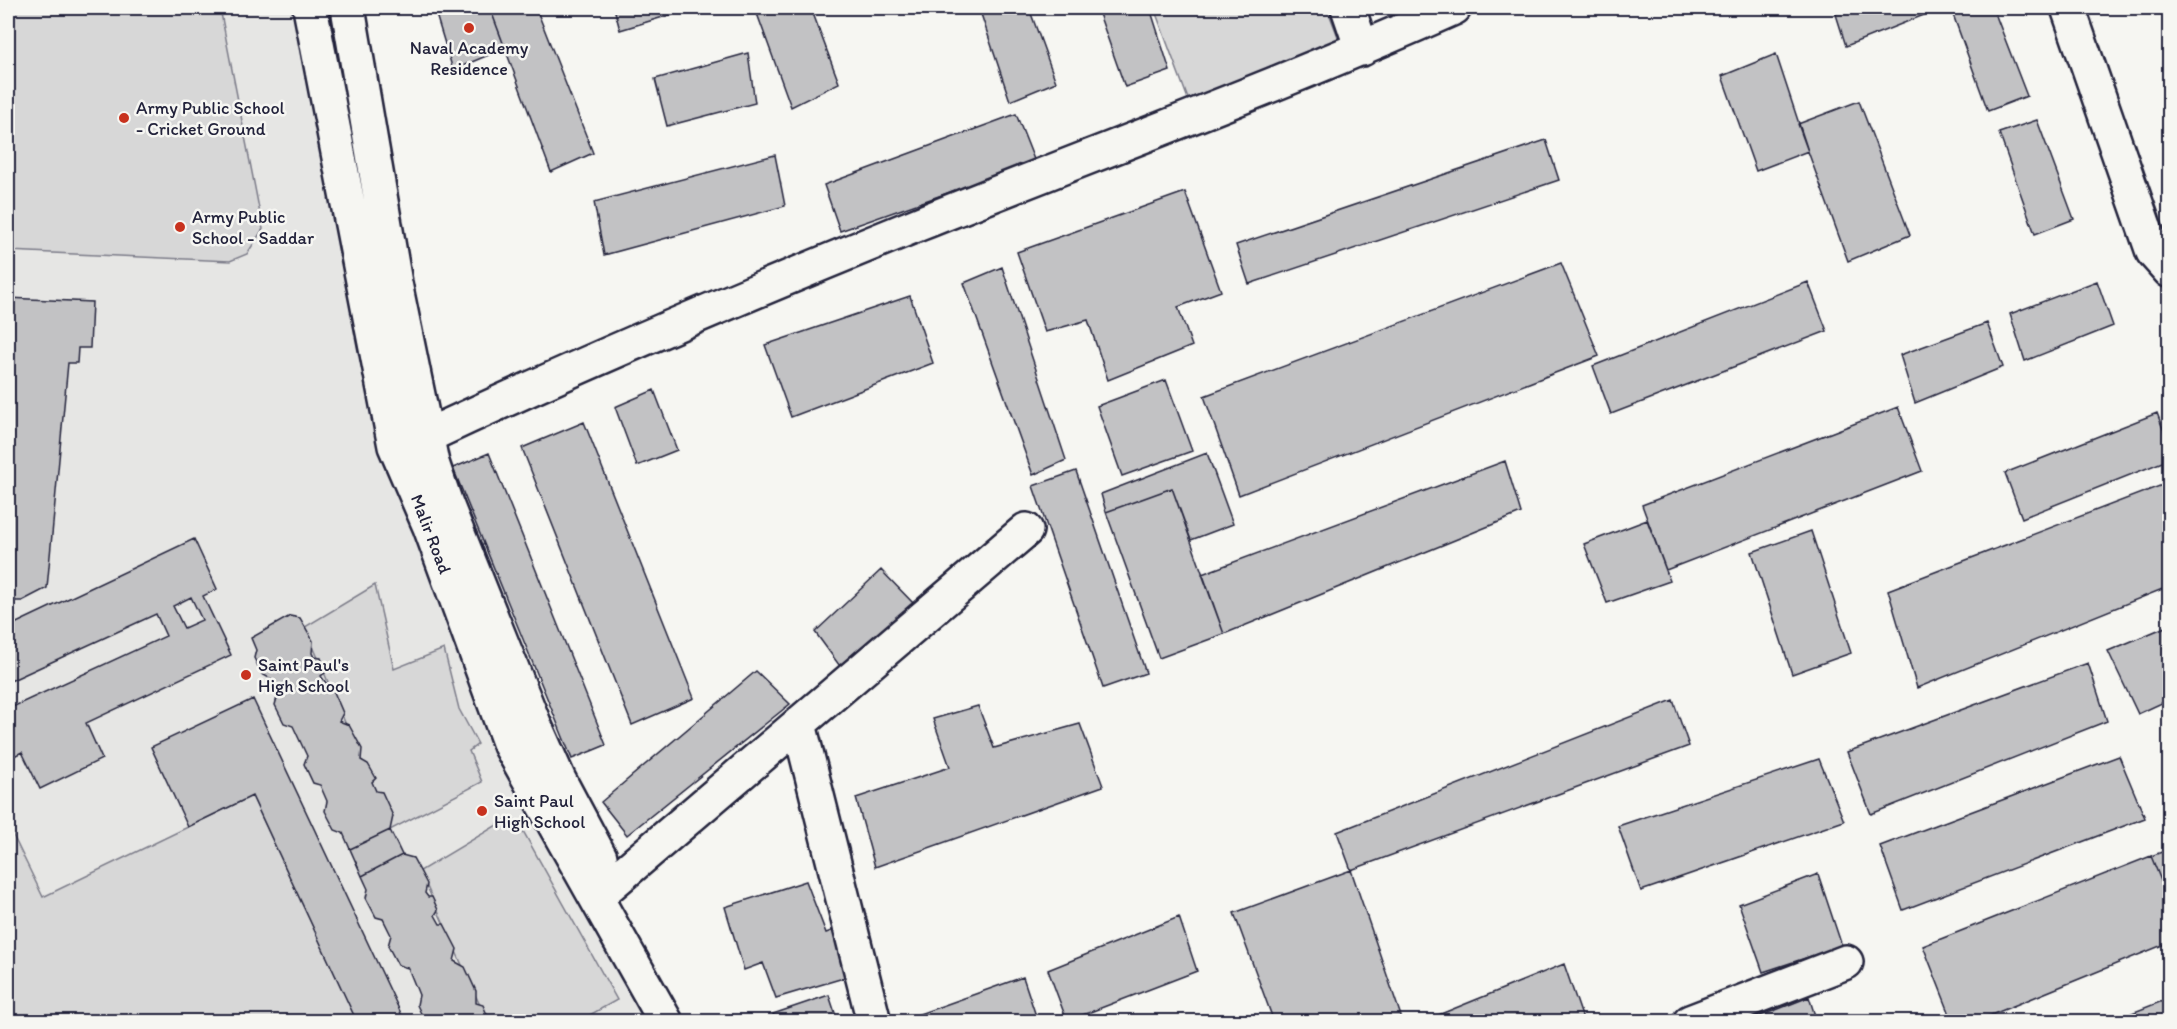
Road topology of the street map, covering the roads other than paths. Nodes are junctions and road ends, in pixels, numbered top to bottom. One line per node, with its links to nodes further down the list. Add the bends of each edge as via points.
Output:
1 (310, 8): 11 (main road, Malir Road, via 395,446 430,527 510,745)
2 (348, 8): 8 (main road, Malir Road)
3 (1348, 8): 6 (main road)
4 (1454, 8): 6 (main road)
5 (2068, 8): 7 (main road, via 2153,252)
6 (1362, 49): 8 (main road, via 916,225 541,383)
7 (2169, 271)
8 (425, 437): 11 (main road, Malir Road, via 446,504 535,726)
9 (1026, 530): 10 (main road)
10 (799, 724): 11 (main road); 15 (main road)
11 (606, 889): 13 (main road, Malir Road); 14 (main road, Malir Road)
12 (1846, 962): 16 (main road)
13 (666, 1022)
14 (690, 1022)
15 (874, 1022)
16 (1690, 1022)

